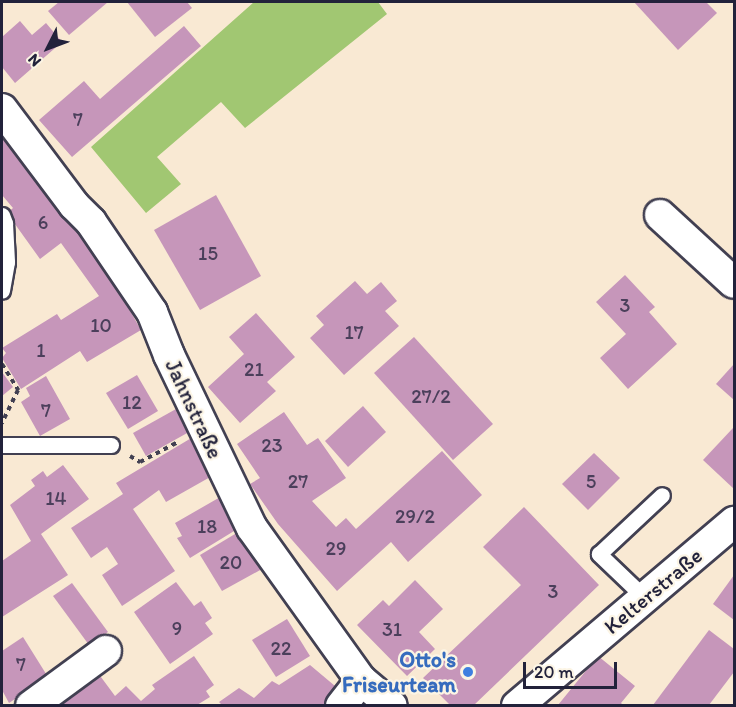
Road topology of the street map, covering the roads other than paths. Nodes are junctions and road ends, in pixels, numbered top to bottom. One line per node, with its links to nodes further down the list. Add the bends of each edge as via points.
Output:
1 (2, 109): 12 (street, Jahnstraße, via 91,222 152,312 168,355 252,528)
2 (2, 215): 5 (lane, via 7,262)
3 (660, 215): 4 (street)
4 (735, 283)
5 (2, 291)
6 (2, 445): 7 (lane)
7 (111, 445)
8 (662, 495): 10 (lane, via 599,554)
9 (735, 522): 10 (street, Kelterstraße)
10 (645, 598): 16 (street, Kelterstraße)
11 (106, 651): 13 (street)
12 (361, 680): 14 (street); 15 (street, Jahnstraße)
13 (31, 705)
14 (341, 705)
15 (392, 705)
16 (517, 705)

